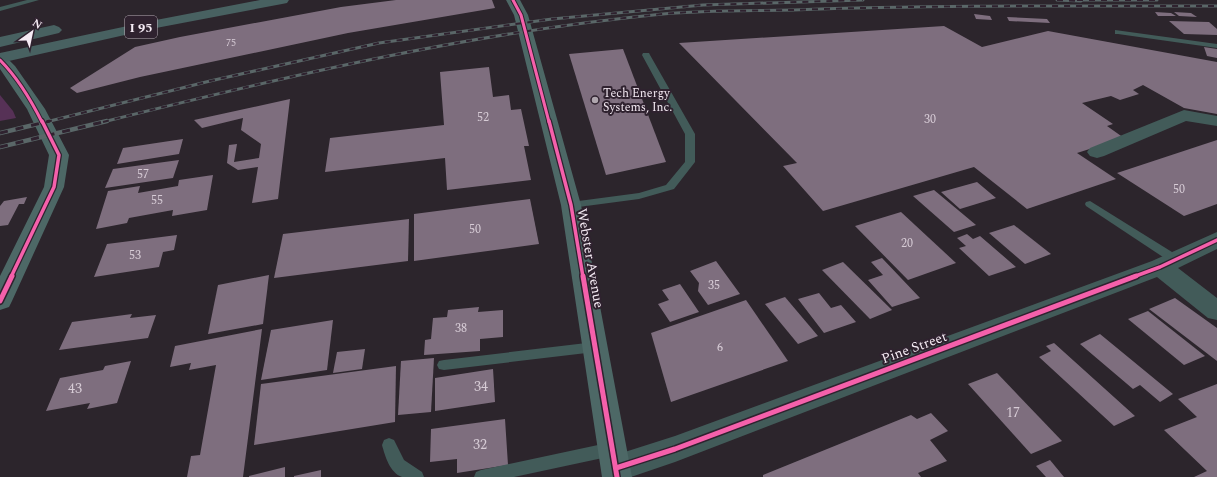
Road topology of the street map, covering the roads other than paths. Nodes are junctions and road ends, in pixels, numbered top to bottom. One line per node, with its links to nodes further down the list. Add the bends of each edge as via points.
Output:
1 (35, 0): 4 (lane)
2 (282, 0): 10 (highway, I 95, via 156,24)
3 (513, 0): 14 (street, Webster Avenue, via 521,15)
4 (0, 9)
5 (68, 27): 7 (highway)
6 (1118, 32): 8 (lane)
7 (0, 42)
8 (1217, 46)
9 (646, 55): 14 (lane, via 690,134 690,162 670,187 639,196)
10 (0, 59): 17 (street, via 36,109 59,155 54,187)
11 (1217, 121): 12 (street, via 1184,116)
12 (1097, 152)
13 (1090, 204): 16 (lane)
14 (571, 205): 19 (street, Webster Avenue)
15 (1217, 240): 16 (street, Pine Street)
16 (1168, 263): 18 (street); 22 (street, Pine Street, via 674,449)
17 (0, 301)
18 (1217, 311)
19 (595, 347): 20 (lane); 22 (street, Webster Avenue)
20 (444, 365)
21 (389, 445): 23 (lane, via 393,459 400,468)
22 (615, 465): 24 (lane)
23 (417, 477)
24 (482, 477)

